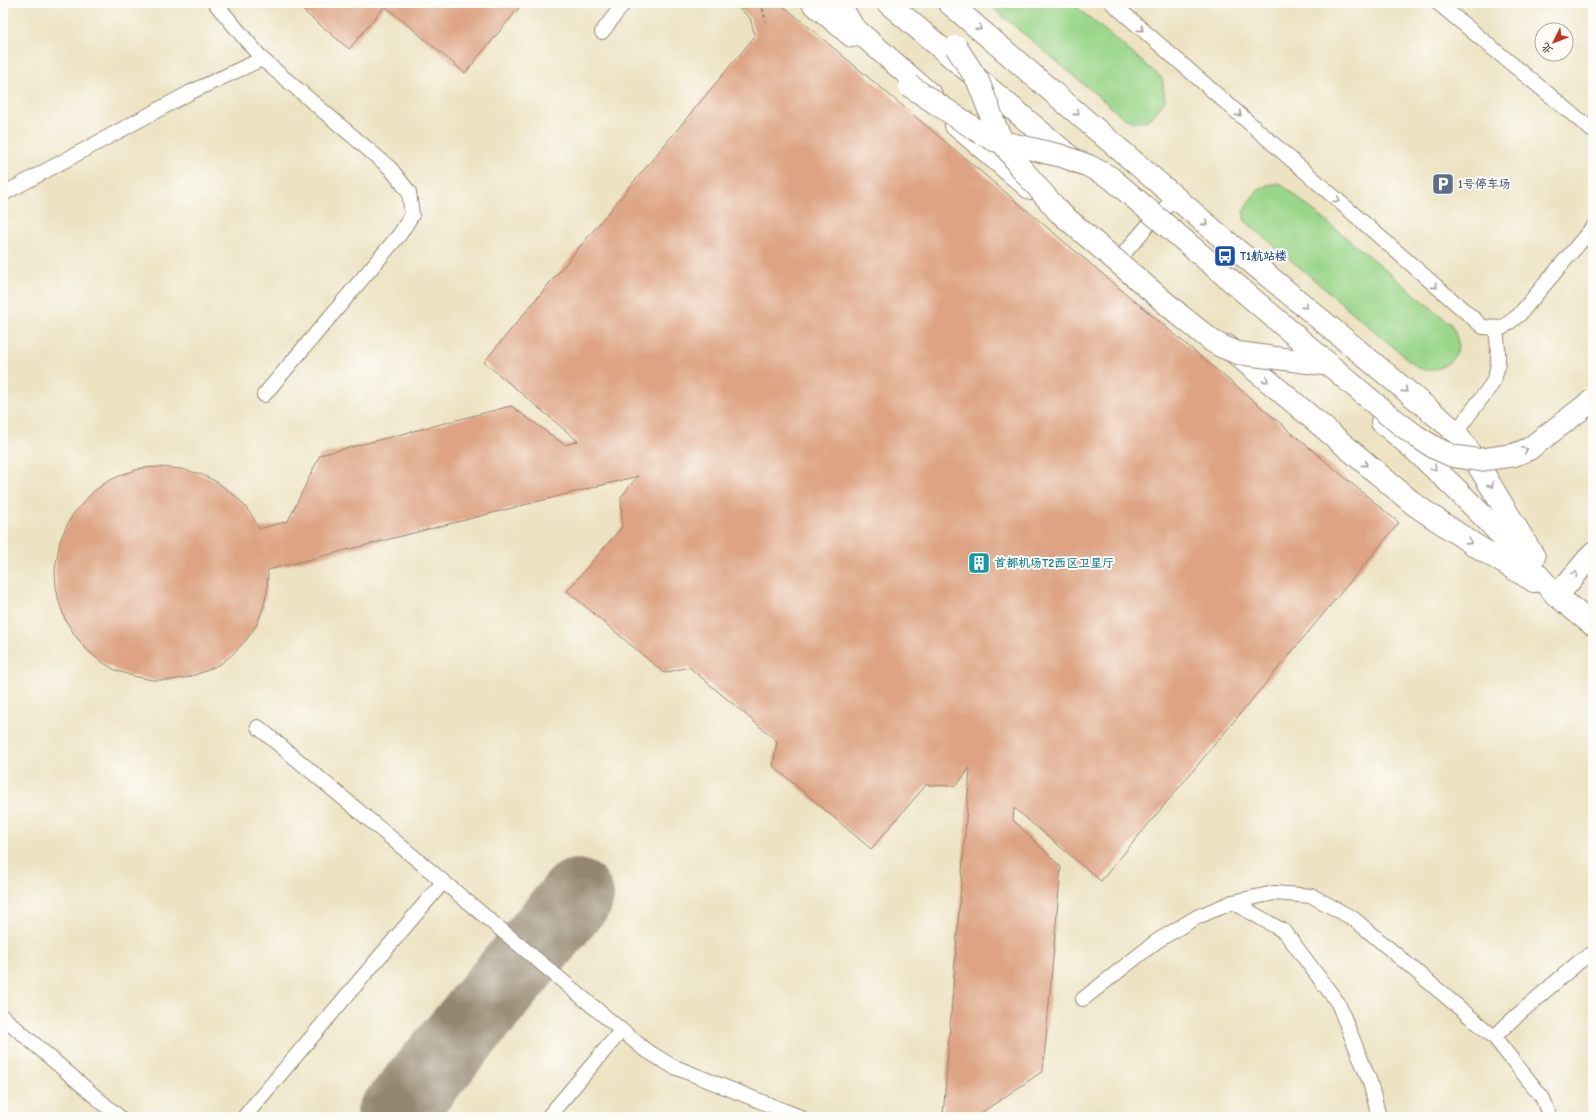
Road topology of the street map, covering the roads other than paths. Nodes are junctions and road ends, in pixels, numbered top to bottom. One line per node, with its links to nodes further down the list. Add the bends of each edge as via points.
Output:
1 (215, 3): 12 (lane)
2 (624, 3): 10 (lane)
3 (813, 3): 13 (street)
4 (839, 3): 22 (street, via 853,27 861,35)
5 (888, 3): 20 (street)
6 (903, 3): 11 (street)
7 (949, 3): 18 (street, one-way to 18)
8 (1112, 3): 23 (lane, one-way to 23, via 1483,327)
9 (1438, 3): 14 (lane)
10 (602, 32)
11 (956, 47): 15 (street, bridge, via 978,81); 16 (street, bridge)
12 (262, 59): 17 (lane, via 191,92); 25 (lane, via 390,168 409,192 412,215 400,234)
13 (910, 86): 15 (street, bridge, via 981,133); 19 (street, bridge)
14 (1593, 131)
15 (1003, 143): 16 (street, bridge, via 1062,156); 19 (street, bridge)
16 (1111, 178): 24 (street, bridge)
17 (3, 194)
18 (1176, 197): 20 (lane); 27 (street, one-way to 27)
19 (1059, 212): 24 (street, bridge, via 1212,341 1238,352)
20 (1149, 224): 22 (lane); 29 (street, one-way to 29, via 1417,452 1489,522)
21 (1593, 228): 23 (lane, via 1519,315 1502,328)
22 (1121, 257): 29 (street, one-way to 29, via 1415,505)
23 (1496, 328): 27 (lane, via 1496,376)
24 (1330, 365): 26 (street, one-way to 26, bridge, via 1416,436 1435,448 1467,459 1501,458 1529,449)
25 (264, 395)
26 (1593, 400)
27 (1456, 432): 29 (street, one-way to 29)
28 (1593, 553): 29 (street, one-way to 28)
29 (1558, 596): 30 (street)
30 (1593, 625)
31 (258, 727): 32 (lane)
32 (443, 882): 37 (lane); 40 (lane)
33 (1233, 902): 35 (lane, via 1197,917 1157,941); 38 (lane, via 1274,893 1312,896 1354,919); 43 (lane, via 1285,932 1338,1003 1370,1082)
34 (1593, 953): 38 (lane, via 1580,961)
35 (1083, 999)
36 (3, 1016): 39 (lane)
37 (621, 1030): 41 (lane); 42 (lane, via 644,1049 672,1066)
38 (1494, 1037): 44 (lane, via 1542,1097)
39 (119, 1117)
40 (244, 1117)
41 (548, 1117)
42 (800, 1117)
43 (1379, 1117)
44 (1550, 1117)

